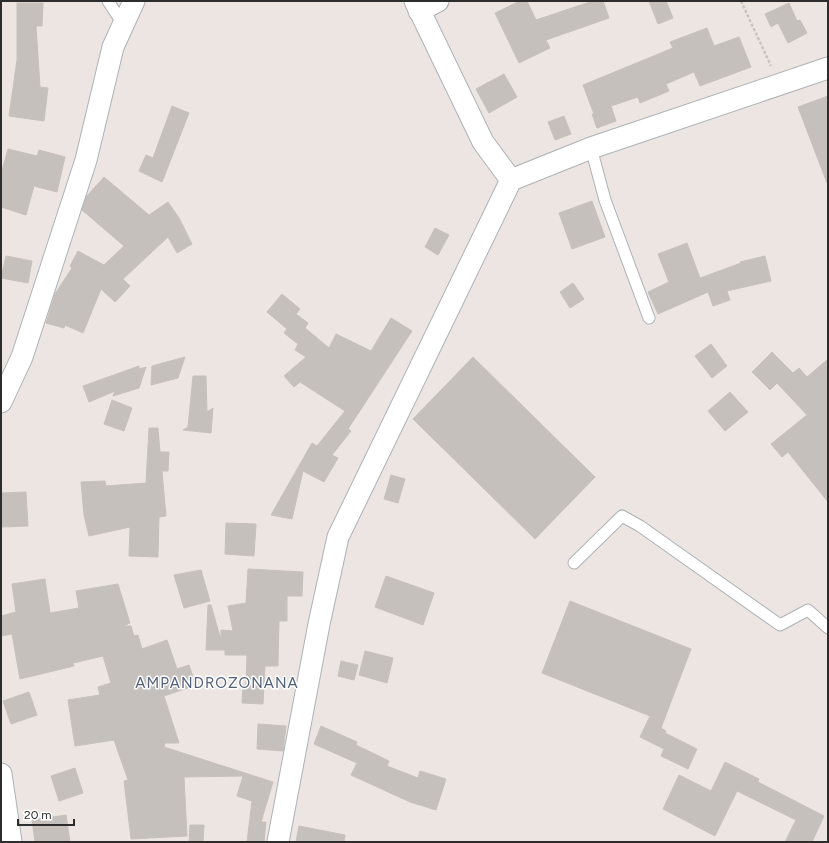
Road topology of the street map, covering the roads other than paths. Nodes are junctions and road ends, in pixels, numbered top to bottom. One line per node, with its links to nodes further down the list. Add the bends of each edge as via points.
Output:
1 (108, 1): 5 (lane)
2 (134, 1): 5 (street)
3 (438, 1): 4 (street)
4 (417, 6): 8 (street, via 483,142)
5 (123, 24): 10 (street, via 113,47 86,160 22,357)
6 (828, 68): 7 (street)
7 (591, 148): 8 (street); 9 (lane, via 605,200)
8 (511, 180): 15 (street, via 338,537 318,624)
9 (649, 318)
10 (1, 402)
11 (574, 563): 12 (lane, via 622,516 780,625 808,610)
12 (828, 628)
13 (1, 774): 14 (street)
14 (11, 842)
15 (278, 842)

